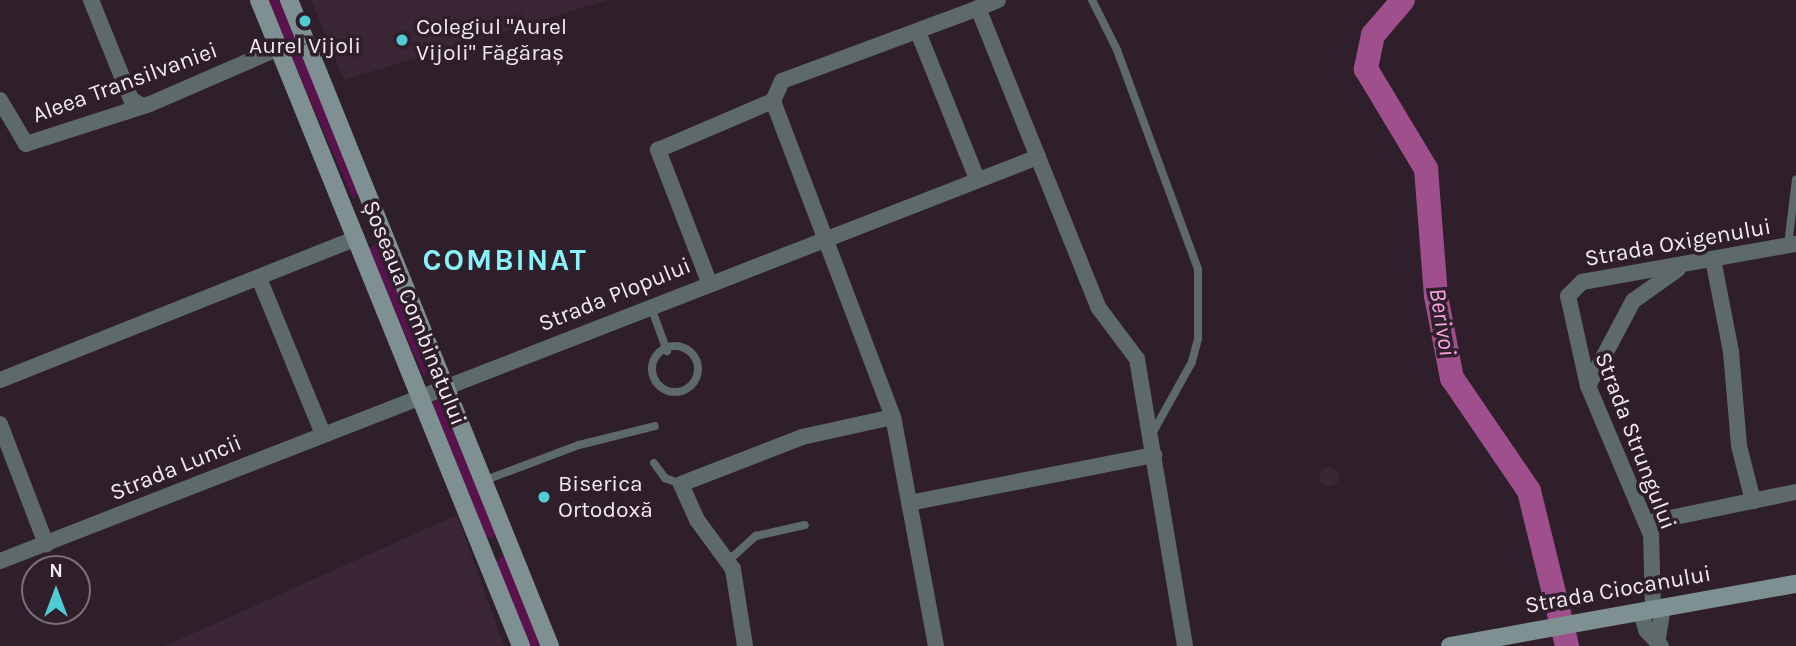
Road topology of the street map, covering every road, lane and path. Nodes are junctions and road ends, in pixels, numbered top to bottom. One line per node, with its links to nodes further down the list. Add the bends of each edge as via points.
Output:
1 (91, 0): 11 (street, via 131,99)
2 (259, 0): 8 (main road, Șoseaua Combinatului)
3 (289, 0): 15 (main road, Șoseaua Combinatului)
4 (998, 0): 6 (street)
5 (1092, 0): 34 (lane, via 1118,50 1198,268 1192,362)
6 (978, 8): 7 (street); 12 (street)
7 (918, 32): 10 (street, via 782,81); 13 (street)
8 (279, 48): 11 (street, Aleea Transilvaniei); 16 (main road, Șoseaua Combinatului)
9 (0, 100): 11 (street, Aleea Transilvaniei, via 26,144)
10 (773, 101): 17 (street); 22 (street, via 658,150)
11 (142, 106)
12 (1038, 157): 13 (street, Strada Plopului); 34 (street, via 1098,306 1137,359)
13 (977, 179): 17 (street, Strada Plopului)
14 (1796, 179): 18 (lane)
15 (380, 228): 16 (main road); 28 (main road, Șoseaua Combinatului)
16 (357, 238): 21 (street); 29 (main road, Șoseaua Combinatului)
17 (825, 238): 22 (street, Strada Plopului); 30 (street)
18 (1792, 245): 19 (street, Strada Oxigenului)
19 (1713, 259): 20 (street, Strada Oxigenului); 40 (street, via 1731,352 1739,446)
20 (1686, 264): 23 (street, Strada Oxigenului, via 1580,283); 27 (street, via 1633,301)
21 (259, 278): 26 (street); 33 (street)
22 (709, 282): 24 (street, Strada Plopului)
23 (1571, 290): 27 (street, Strada Strungului, via 1572,333)
24 (650, 305): 25 (lane); 28 (street, Strada Plopului)
25 (667, 351): 25 (lane, via 695,352 697,379 671,391 657,387 651,363)
26 (0, 380)
27 (1588, 386): 42 (street, Strada Strungului)
28 (445, 388): 29 (street, Strada Plopului); 37 (main road, Șoseaua Combinatului)
29 (421, 394): 33 (street, Strada Luncii); 46 (main road, Șoseaua Combinatului)
30 (893, 417): 38 (street, via 802,437); 41 (street)
31 (0, 424): 44 (street)
32 (655, 426): 37 (lane, via 579,444)
33 (323, 434): 44 (street, Strada Luncii)
34 (1151, 437): 35 (street)
35 (1154, 455): 41 (street); 56 (street)
36 (654, 463): 38 (lane, via 665,478)
37 (483, 481): 45 (main road, Șoseaua Combinatului)
38 (681, 484): 48 (street, via 697,520)
39 (1796, 492): 40 (street)
40 (1753, 500): 42 (street)
41 (909, 503): 55 (street)
42 (1646, 523): 50 (street, Strada Strungului)
43 (805, 525): 48 (lane, via 756,536)
44 (46, 544): 47 (street, Strada Luncii)
45 (509, 544): 46 (main road); 53 (main road, Șoseaua Combinatului)
46 (485, 554): 52 (main road, Șoseaua Combinatului)
47 (0, 561)
48 (728, 561): 54 (street)
49 (1796, 584): 50 (main road, Strada Ciocanului)
50 (1652, 609): 51 (street); 51 (street, via 1646,630); 57 (main road, Strada Ciocanului)
51 (1660, 642)
52 (521, 646)
53 (550, 646)
54 (744, 646)
55 (936, 646)
56 (1185, 646)
57 (1450, 646)

